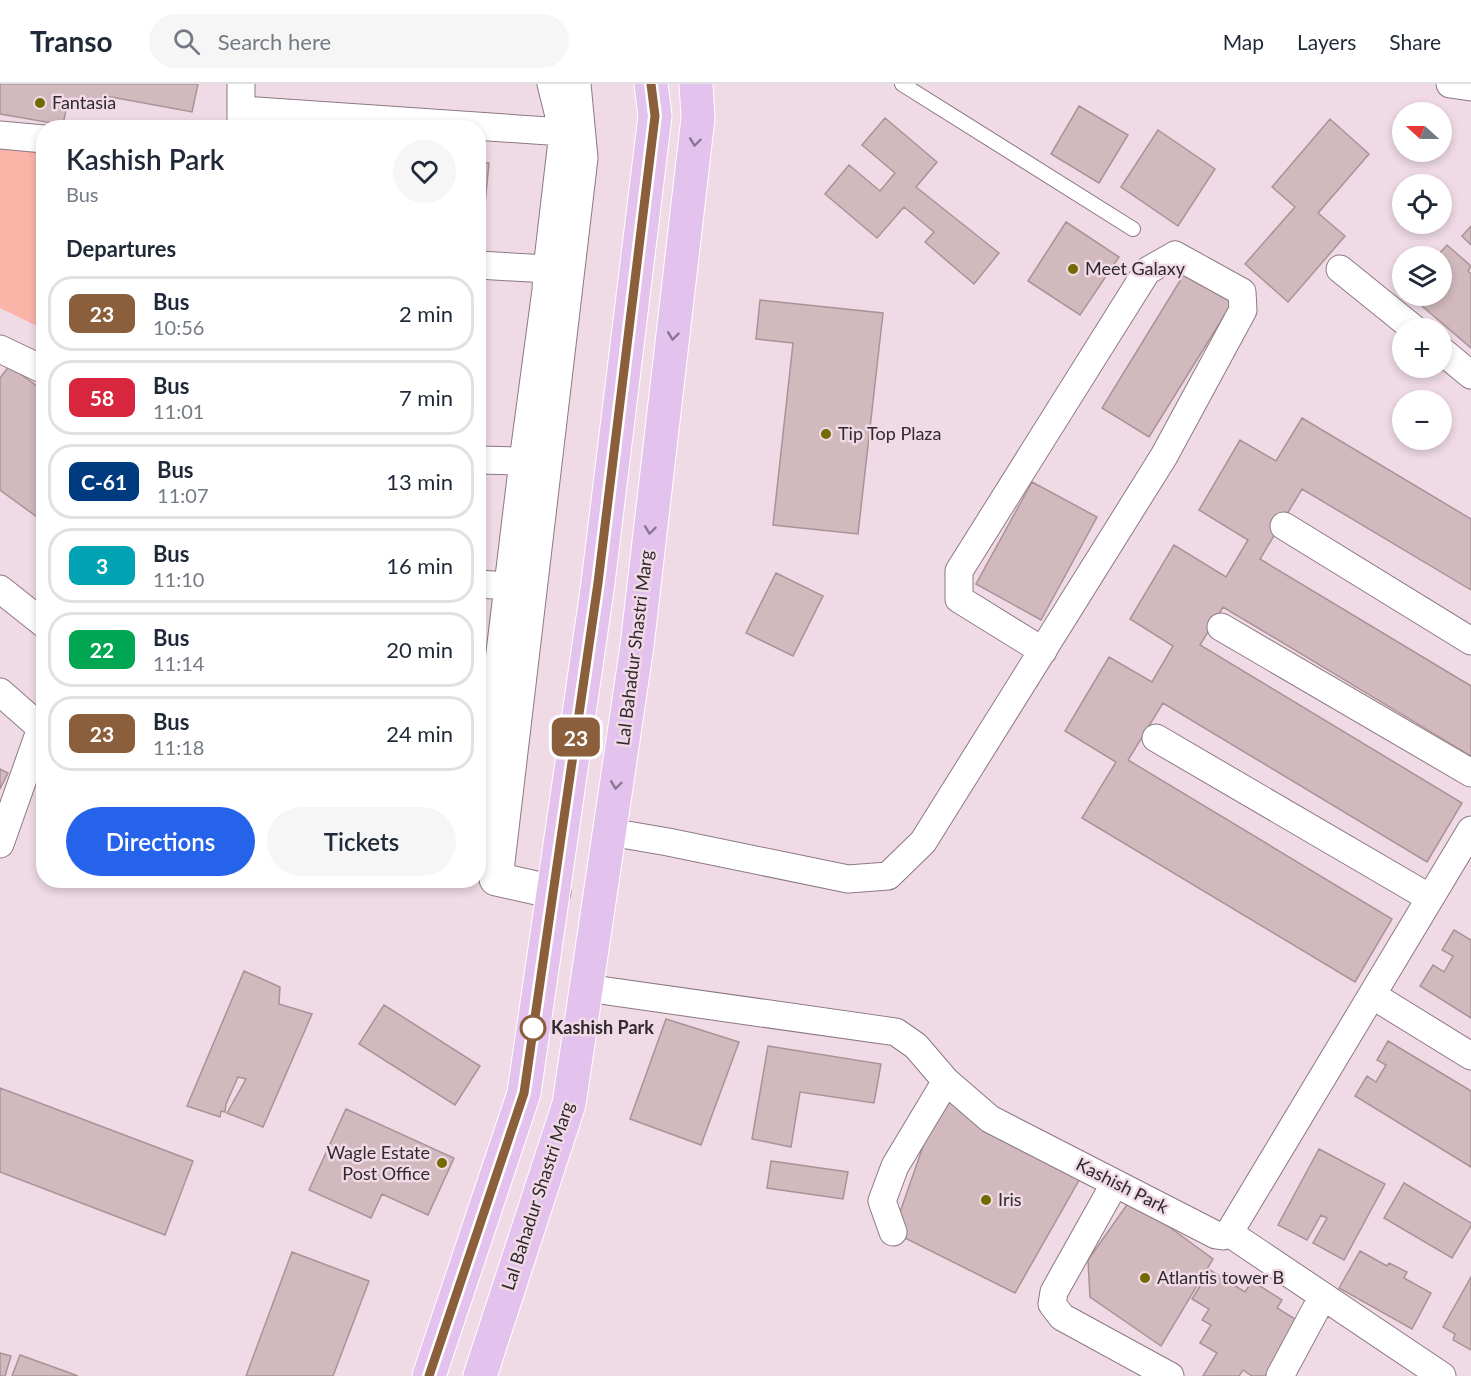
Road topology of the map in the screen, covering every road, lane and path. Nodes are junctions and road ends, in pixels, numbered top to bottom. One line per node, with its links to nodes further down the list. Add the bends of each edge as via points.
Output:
1 (551, 84): 11 (street)
2 (574, 84): 43 (street, via 581,158)
3 (651, 84): 44 (main road, via 655,116 598,583)
4 (696, 84): 41 (main road, Lal Bahadur Shastri Marg, one-way to 41, via 698,118 639,634)
5 (902, 84): 14 (lane)
6 (1450, 84): 7 (street)
7 (1471, 87)
8 (241, 107): 9 (street)
9 (408, 120)
10 (486, 126): 11 (street)
11 (563, 132): 16 (street)
12 (0, 135): 13 (street)
13 (36, 138)
14 (1133, 230)
15 (486, 265): 16 (street)
16 (547, 269): 24 (street)
17 (1340, 269): 18 (street)
18 (1401, 318)
19 (0, 349): 21 (street)
20 (1452, 359): 22 (street)
21 (36, 366)
22 (1471, 375)
23 (486, 460): 24 (street)
24 (523, 461): 27 (street)
25 (1284, 526): 31 (street)
26 (486, 585): 27 (street)
27 (508, 586): 33 (street)
28 (0, 590): 29 (street)
29 (36, 618)
30 (1221, 627): 39 (street)
31 (1471, 641)
32 (1042, 651): 32 (street, via 1164,456 1243,310 1242,292 1175,255 1147,271 959,571 959,599); 41 (street, via 923,842 888,876 848,879)
33 (487, 689): 35 (street)
34 (0, 692): 36 (street)
35 (486, 705)
36 (36, 724)
37 (1156, 738): 45 (street)
38 (36, 742): 42 (street)
39 (1471, 773)
40 (1471, 830): 45 (street)
41 (610, 832): 46 (main road, Lal Bahadur Shastri Marg)
42 (0, 844)
43 (488, 876): 44 (street)
44 (554, 892): 54 (main road, via 524,1093)
45 (1430, 898): 47 (street)
46 (586, 988): 49 (street, Kashish Park, via 896,1032 916,1046); 55 (main road, Lal Bahadur Shastri Marg, via 569,1104)
47 (1372, 995): 48 (street); 52 (street)
48 (1471, 1056)
49 (946, 1081): 50 (street, Kashish Park, via 990,1119); 51 (street, via 895,1166 882,1201)
50 (1115, 1183): 52 (street, Kashish Park, via 1216,1235); 56 (street, via 1054,1292 1052,1305 1062,1317)
51 (893, 1232)
52 (1229, 1233): 53 (street)
53 (1323, 1296): 57 (street); 58 (street)
54 (429, 1376)
55 (480, 1376)
56 (1170, 1376)
57 (1280, 1376)
58 (1442, 1376)

